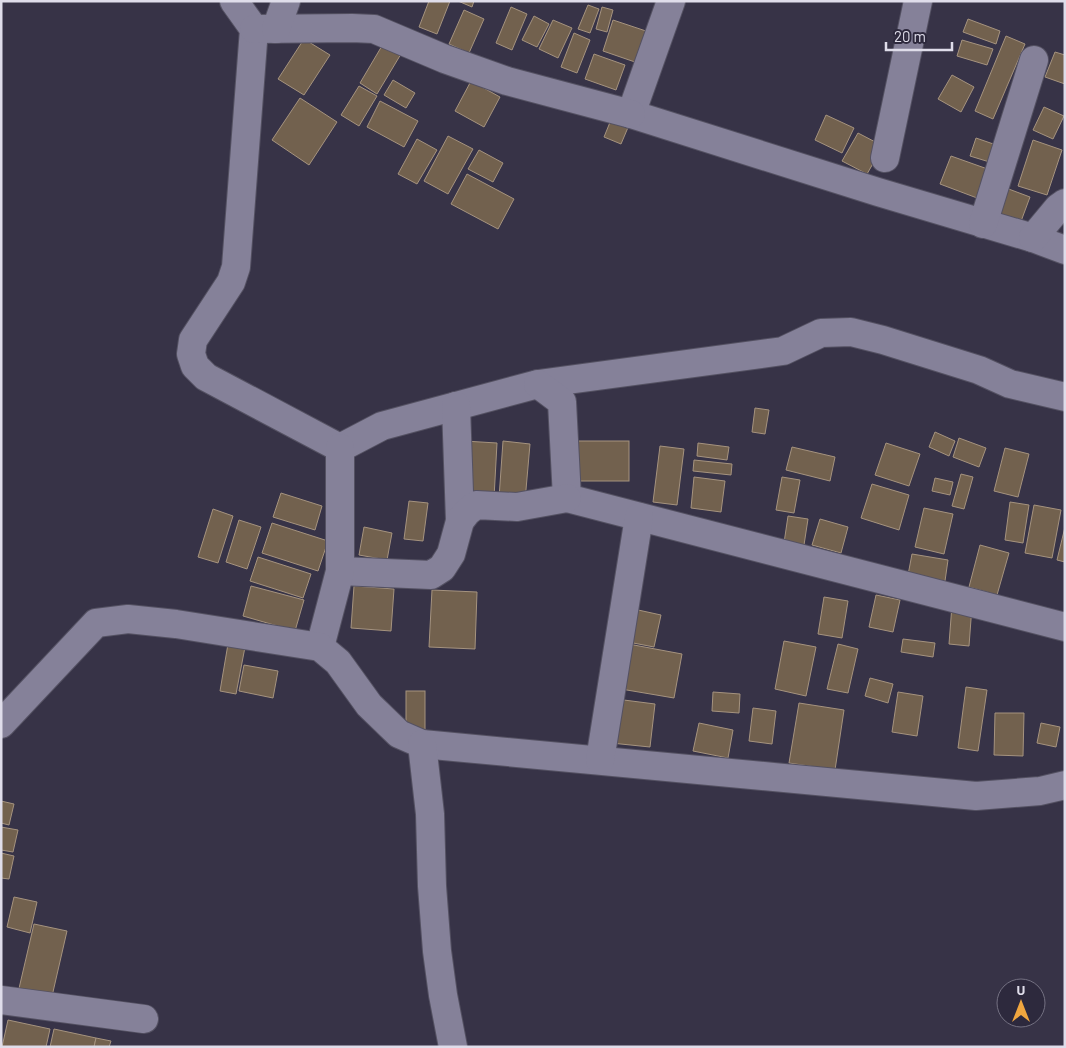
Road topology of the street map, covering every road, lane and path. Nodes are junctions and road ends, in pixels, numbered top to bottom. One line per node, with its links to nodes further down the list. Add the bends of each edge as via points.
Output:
1 (234, 1): 5 (street)
2 (286, 1): 5 (street)
3 (672, 1): 7 (street)
4 (918, 1): 8 (street)
5 (265, 29): 7 (street, via 374,29 507,81); 16 (street, via 236,267 231,282 193,340 191,354 195,366 206,377)
6 (1034, 60): 10 (street)
7 (631, 114): 10 (street)
8 (884, 158)
9 (1065, 203): 11 (street)
10 (983, 224): 11 (street)
11 (1033, 238): 12 (street)
12 (1065, 250)
13 (538, 384): 14 (street, via 783,351 821,333 851,332 954,361 1010,384); 15 (street); 17 (street, via 562,402)
14 (1065, 397)
15 (456, 406): 16 (street, via 382,426); 19 (street)
16 (340, 448): 20 (street)
17 (567, 498): 18 (street); 19 (street, via 517,507 476,505)
18 (639, 517): 21 (street); 25 (street)
19 (460, 521): 20 (street, via 451,554 442,568 431,575)
20 (340, 571): 22 (street)
21 (1065, 627)
22 (320, 647): 23 (street, via 176,624 128,619 96,622); 24 (street, via 338,662 369,705 399,734)
23 (1, 724)
24 (422, 744): 25 (street); 29 (street, via 430,814 437,951)
25 (600, 760): 26 (street, via 976,796 1040,791)
26 (1065, 785)
27 (1, 1000): 28 (street)
28 (144, 1018)
29 (453, 1047)

